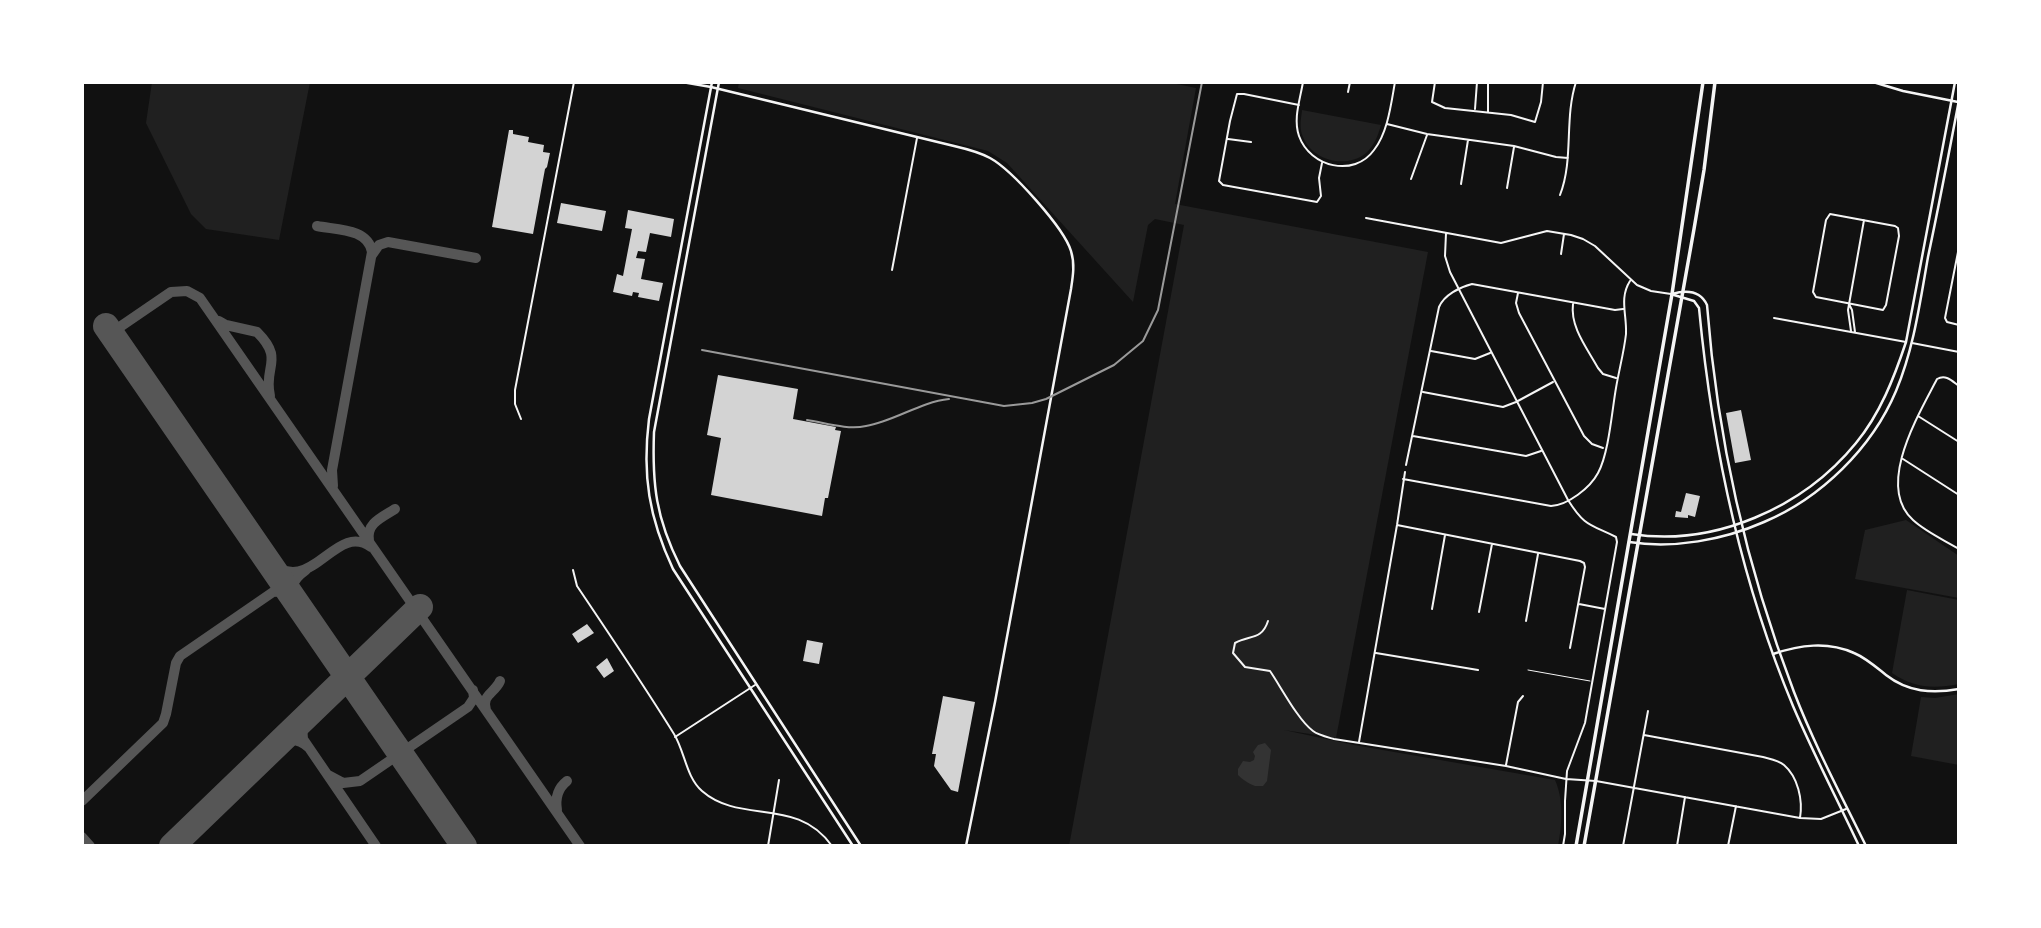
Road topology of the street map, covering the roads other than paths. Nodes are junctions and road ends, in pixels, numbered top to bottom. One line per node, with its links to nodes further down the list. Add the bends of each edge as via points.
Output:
1 (574, 82): 68 (street, via 515,390 514,404)
2 (681, 82): 17 (main road)
3 (712, 82): 17 (main road)
4 (719, 82): 18 (main road)
5 (1303, 82): 22 (street)
6 (1350, 82): 19 (street)
7 (1395, 82): 25 (street)
8 (1435, 82): 23 (street, via 1432,102)
9 (1477, 82): 23 (street)
10 (1488, 82): 24 (street)
11 (1543, 82): 24 (street, via 1535,122)
12 (1577, 82): 32 (street, via 1568,121)
13 (1703, 82): 49 (highway)
14 (1715, 82): 47 (highway)
15 (1872, 82): 20 (main road)
16 (1955, 82): 20 (main road)
17 (711, 88): 18 (main road); 107 (main road, via 649,419 647,482 655,525 673,569)
18 (718, 89): 27 (main road); 106 (main road, via 656,424 654,482 663,527 680,566)
19 (1348, 92)
20 (1951, 101): 21 (main road); 57 (main road)
21 (1959, 102): 58 (main road)
22 (1299, 105): 28 (street, via 1237,94); 33 (street, via 1298,135)
23 (1475, 111): 24 (street)
24 (1488, 113)
25 (1386, 123): 26 (street); 33 (street, via 1368,157 1349,165)
26 (1427, 134): 29 (street); 34 (street)
27 (917, 137): 44 (street); 130 (main road, via 989,157 1059,229 1074,268)
28 (1227, 138): 30 (street); 33 (street, via 1218,179 1223,185 1317,202)
29 (1469, 139): 31 (street); 35 (street)
30 (1251, 142)
31 (1514, 146): 32 (street); 36 (street)
32 (1568, 158): 37 (street)
33 (1322, 163)
34 (1411, 179)
35 (1461, 184)
36 (1507, 188)
37 (1560, 195)
38 (1366, 218): 40 (street)
39 (1864, 220): 52 (street); 52 (street, via 1895,226 1899,236 1885,308); 52 (street, via 1830,214 1813,292 1816,297)
40 (1447, 233): 41 (street, via 1501,243 1547,231); 46 (street, via 1444,256)
41 (1565, 233): 43 (street); 45 (street, via 1595,246)
42 (1959, 247): 55 (street, via 1945,318 1947,323)
43 (1561, 254)
44 (892, 270)
45 (1630, 281): 49 (street); 53 (street)
46 (1458, 289): 48 (street, via 1472,284); 59 (street, via 1439,305); 61 (street)
47 (1683, 291): 49 (main road); 50 (highway); 79 (main road, via 1699,294 1707,305 1717,398)
48 (1518, 292): 51 (street); 63 (street, via 1519,313)
49 (1672, 294): 50 (main road); 85 (highway)
50 (1682, 298): 81 (main road, via 1699,308 1706,382); 86 (highway)
51 (1573, 303): 53 (street); 62 (street, via 1574,325 1598,368)
52 (1849, 304): 56 (street)
53 (1624, 309): 62 (street, via 1626,338)
54 (1774, 318): 56 (street)
55 (1959, 325)
56 (1854, 332): 57 (street)
57 (1906, 342): 58 (street); 79 (main road, via 1879,409 1849,452 1800,494)
58 (1912, 343): 60 (street); 82 (main road, via 1886,412 1844,468 1803,502)
59 (1430, 350): 61 (street, via 1475,359); 65 (street)
60 (1959, 352)
61 (1490, 353): 66 (street)
62 (1618, 379): 71 (street)
63 (1554, 381): 66 (street); 71 (street, via 1584,436)
64 (1959, 386): 67 (street, via 1947,377 1937,379)
65 (1422, 392): 66 (street, via 1497,407); 69 (street)
66 (1516, 402): 72 (street)
67 (1917, 416): 70 (street); 73 (street)
68 (521, 419)
69 (1412, 436): 72 (street, via 1526,456); 74 (street)
70 (1959, 442)
71 (1605, 448): 78 (street, via 1593,481)
72 (1542, 451): 78 (street)
73 (1902, 458): 77 (street); 90 (street, via 1898,497 1904,509)
74 (1406, 465)
75 (1405, 472): 76 (street)
76 (1403, 478): 78 (street, via 1551,506); 80 (street)
77 (1959, 495)
78 (1569, 500): 95 (street, via 1585,523 1616,537)
79 (1742, 522): 81 (main road); 82 (main road)
80 (1397, 525): 84 (street); 101 (street)
81 (1734, 525): 83 (main road); 86 (main road, via 1681,535)
82 (1744, 530): 83 (main road); 100 (main road)
83 (1735, 533): 89 (main road, via 1683,543); 102 (main road)
84 (1445, 534): 88 (street); 94 (street)
85 (1631, 534): 86 (main road); 87 (highway)
86 (1639, 535): 89 (highway)
87 (1629, 542): 89 (main road); 118 (highway)
88 (1492, 543): 91 (street); 96 (street)
89 (1638, 543): 117 (highway)
90 (1959, 550)
91 (1538, 553): 93 (street, via 1584,563); 98 (street)
92 (573, 570): 112 (street, via 577,586)
93 (1578, 604): 95 (street); 99 (street)
94 (1432, 609)
95 (1605, 609): 105 (street)
96 (1479, 612)
97 (1268, 621): 113 (street, via 1264,632 1235,643 1233,653 1238,661 1245,667 1270,671 1312,730)
98 (1526, 621)
99 (1570, 649)
100 (1779, 652): 102 (main road); 108 (main road, via 1812,645 1840,648 1863,657 1907,688); 122 (main road)
101 (1375, 653): 103 (street); 113 (street)
102 (1773, 654): 123 (main road)
103 (1478, 670)
104 (1528, 670): 105 (lane)
105 (1592, 681): 115 (street, via 1585,723)
106 (756, 685): 107 (street); 129 (main road)
107 (750, 688): 112 (street); 128 (main road)
108 (1959, 690)
109 (1523, 696): 114 (street)
110 (1648, 710): 111 (street)
111 (1644, 735): 119 (street); 125 (street, via 1780,762 1801,796)
112 (675, 737): 124 (street, via 691,776 706,794 725,804)
113 (1359, 743): 114 (street)
114 (1506, 766): 115 (street)
115 (1566, 779): 118 (street); 131 (street)
116 (779, 780): 124 (street)
117 (1596, 780): 118 (street); 119 (street); 133 (highway)
118 (1587, 781): 132 (highway)
119 (1634, 787): 120 (street); 134 (street)
120 (1685, 796): 121 (street); 135 (street)
121 (1736, 805): 125 (street); 136 (street)
122 (1847, 808): 123 (street); 138 (main road)
123 (1843, 810): 125 (street, via 1821,819); 137 (main road)
124 (773, 813): 126 (street); 127 (street, via 808,822)
125 (1800, 818)
126 (768, 846)
127 (832, 846)
128 (853, 846)
129 (861, 846)
130 (966, 846)
131 (1563, 846)
132 (1576, 846)
133 (1584, 846)
134 (1623, 846)
135 (1677, 846)
136 (1728, 846)
137 (1859, 846)
138 (1866, 846)

